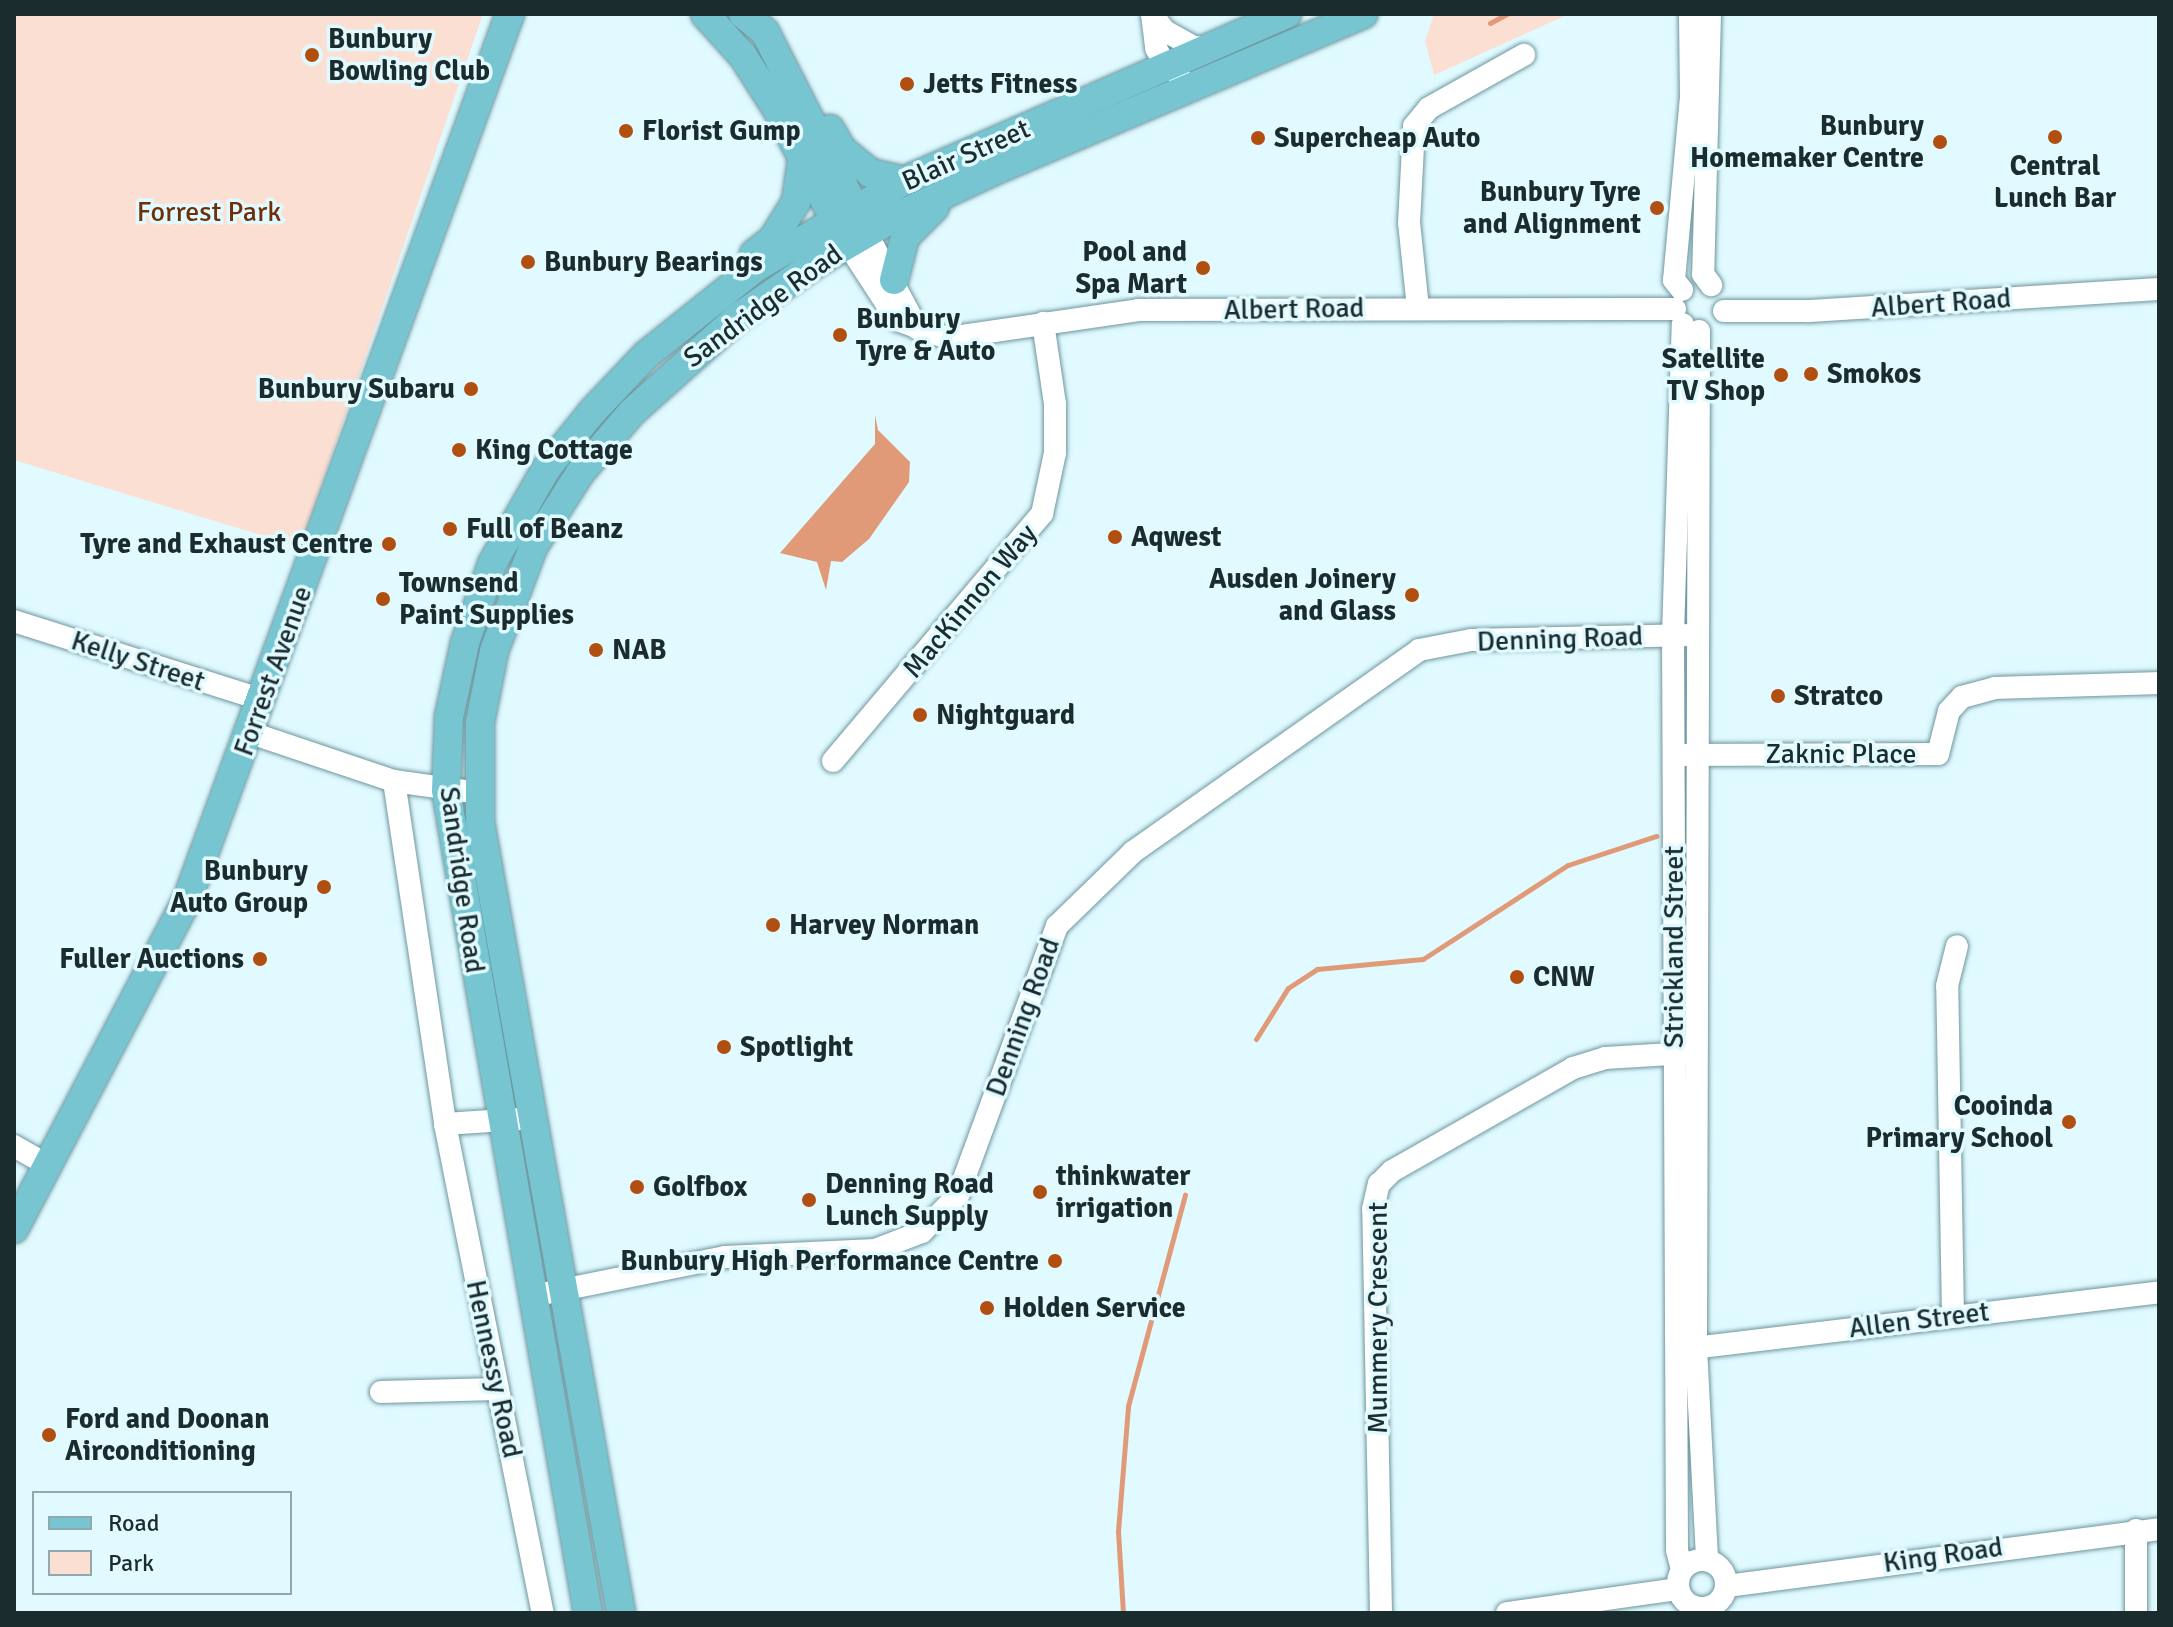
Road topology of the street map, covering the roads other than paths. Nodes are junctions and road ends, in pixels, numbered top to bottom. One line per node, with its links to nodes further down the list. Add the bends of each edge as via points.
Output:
1 (705, 14): 13 (main road, via 743,56)
2 (743, 14): 9 (main road)
3 (1152, 14): 11 (street, via 1165,31); 12 (street, via 1156,48)
4 (1287, 14): 11 (main road, Blair Street)
5 (1363, 14): 11 (main road, Blair Street)
6 (1690, 14): 22 (street, Strickland Street, via 1691,98 1674,280)
7 (1710, 14): 18 (street, via 1703,274)
8 (512, 17): 29 (main road, Forrest Avenue)
9 (765, 32): 14 (main road, via 842,150 881,179); 16 (main road)
10 (1524, 55): 20 (street, via 1429,108 1414,126 1409,223)
11 (1212, 61): 12 (main road, Blair Street); 15 (main road, Blair Street)
12 (1166, 67): 14 (main road, Blair Street)
13 (802, 159): 16 (main road); 25 (main road, via 802,188 773,239 704,292)
14 (904, 181): 16 (main road, Blair Street)
15 (953, 190): 16 (main road, Blair Street); 17 (main road, via 905,237)
16 (850, 226): 17 (street); 24 (street, Albert Road, via 897,320); 25 (main road, Sandridge Road, via 755,268); 35 (main road, Sandridge Road, via 702,346 632,412 562,499 533,547 494,651 480,722)
17 (894, 280): 24 (street)
18 (1711, 285): 21 (street, via 1720,293); 22 (street, Albert Road, via 1699,282)
19 (2159, 289): 21 (street, Albert Road, via 1809,311)
20 (1418, 308): 22 (street, Albert Road); 23 (street, Albert Road, via 1138,310)
21 (1724, 311): 22 (street, via 1715,326)
22 (1685, 313): 27 (street, Strickland Street)
23 (1043, 323): 24 (street, Albert Road, via 961,339); 32 (street, MacKinnon Way, via 1055,417 1053,473 1042,514)
24 (917, 328)
25 (646, 355): 34 (main road, Sandridge Road, via 546,469 492,564 465,643 449,717)
26 (14, 621): 29 (street, Kelly Street)
27 (1684, 635): 31 (street, Strickland Street); 45 (street, Denning Road, via 1471,640 1419,650 1133,852 1057,926 958,1195 922,1232 875,1250 725,1257)
28 (2159, 683): 31 (street, Zaknic Place, via 1995,688 1962,697 1949,711 1938,754)
29 (263, 700): 30 (main road, Forrest Avenue)
30 (251, 733): 33 (street); 43 (main road, Forrest Avenue, via 187,900)
31 (1685, 754): 37 (street, Strickland Street); 38 (street, Strickland Street)
32 (833, 761)
33 (394, 781): 34 (street); 41 (street, Hennessy Road)
34 (446, 790): 35 (street); 40 (main road, Sandridge Road)
35 (478, 793): 39 (main road, Sandridge Road, via 484,859)
36 (1957, 946): 48 (street, via 1947,986)
37 (1697, 1053): 38 (street, Mummery Crescent); 49 (street, Strickland Street)
38 (1674, 1054): 49 (street, Strickland Street); 63 (street, Mummery Crescent, via 1605,1058 1573,1068 1392,1171 1379,1184 1373,1209)
39 (531, 1118): 40 (street); 45 (main road, Sandridge Road)
40 (500, 1121): 41 (street); 47 (main road, Sandridge Road)
41 (445, 1124): 50 (street, Hennessy Road)
42 (14, 1146): 43 (street)
43 (49, 1166): 44 (main road, Forrest Avenue)
44 (14, 1229)
45 (563, 1289): 47 (street, Denning Road); 55 (main road, Sandridge Road)
46 (2159, 1292): 48 (street, Allen Street)
47 (532, 1296): 60 (main road, Sandridge Road)
48 (1953, 1316): 49 (street, Allen Street)
49 (1687, 1349): 54 (street, Strickland Street); 56 (street, Strickland Street)
50 (497, 1389): 51 (street); 59 (street, Hennessy Road)
51 (381, 1392)
52 (2159, 1529): 53 (street, King Road)
53 (2136, 1530): 57 (street, King Road); 65 (street)
54 (1707, 1560): 56 (street); 57 (street, via 1724,1572)
55 (615, 1579): 61 (main road, Sandridge Road); 62 (main road)
56 (1680, 1580): 58 (street, via 1690,1605); 64 (street)
57 (1727, 1586): 58 (street)
58 (1710, 1610)
59 (543, 1613)
60 (588, 1613)
61 (621, 1613)
62 (637, 1613)
63 (1381, 1613)
64 (1507, 1613)
65 (2136, 1613)

